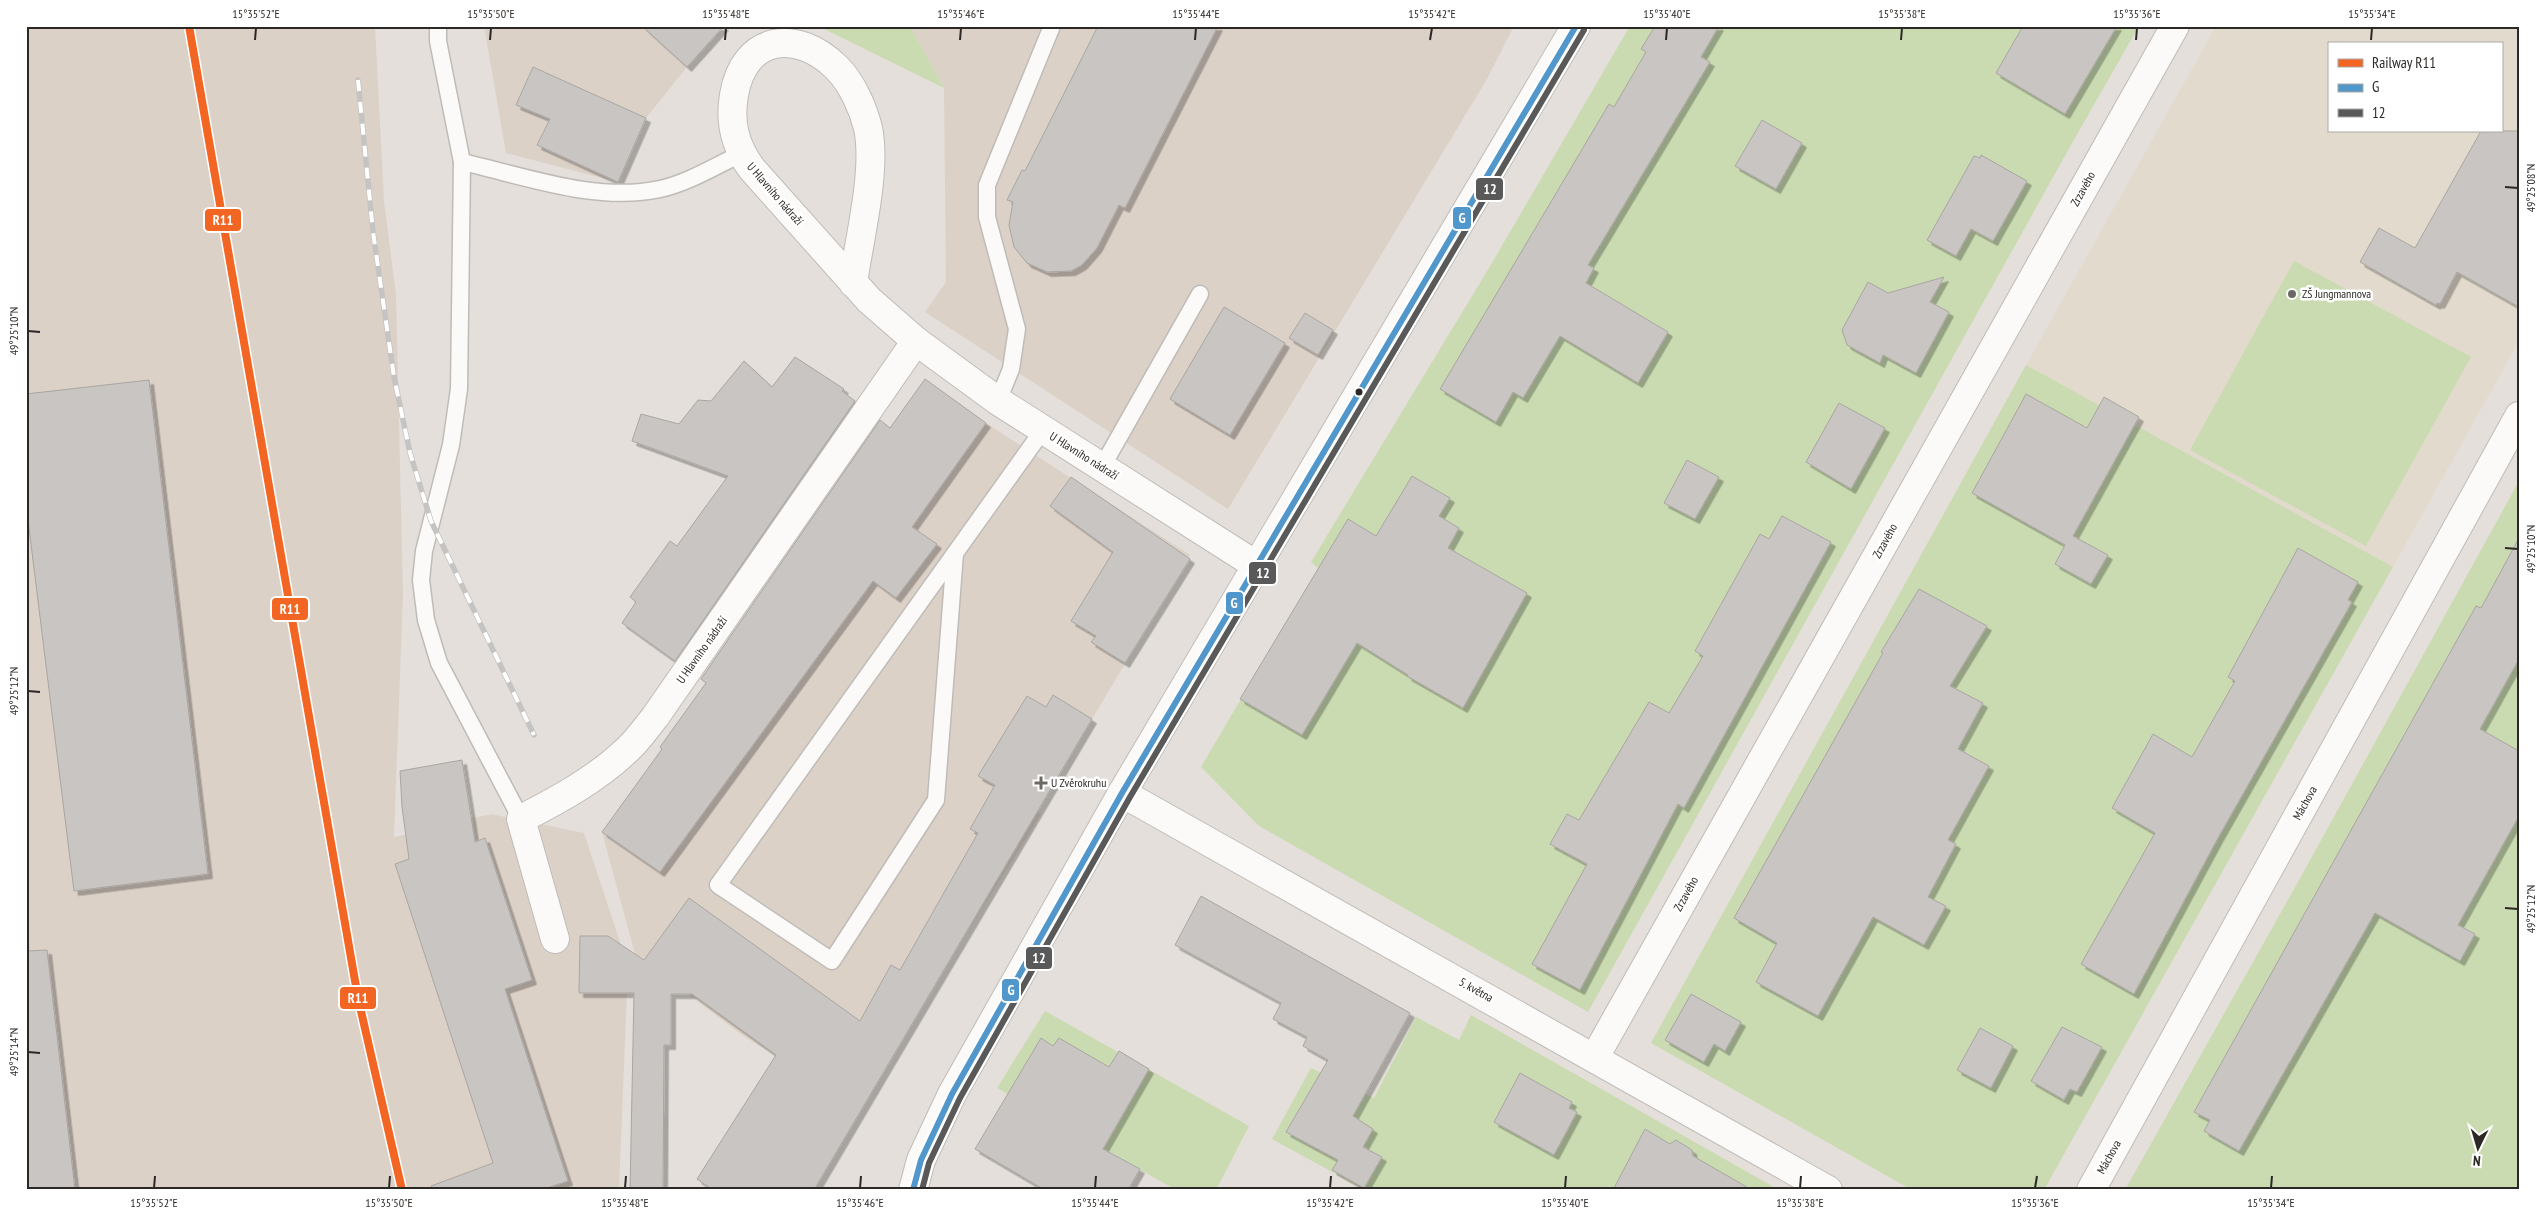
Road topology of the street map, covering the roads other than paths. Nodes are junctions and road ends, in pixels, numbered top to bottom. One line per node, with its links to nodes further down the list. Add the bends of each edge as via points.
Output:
1 (438, 26): 6 (lane, via 438,41)
2 (1052, 26): 10 (lane, via 987,186 988,217 1018,329 1011,368)
3 (1576, 26): 15 (street)
4 (2175, 26): 19 (street, Zrzavého)
5 (741, 154): 6 (lane, via 662,188 627,194 587,191); 7 (street, U Hlavního nádraží); 7 (street, U Hlavního nádraží, via 731,120 733,99 746,60 758,49 792,42 809,47 838,69 858,100 868,129 870,147)
6 (462, 162): 17 (lane, via 459,389 451,445 424,551 421,580 426,620 439,663)
7 (853, 283): 9 (street, U Hlavního nádraží)
8 (1200, 294): 13 (lane)
9 (916, 341): 10 (street, U Hlavního nádraží); 17 (street, U Hlavního nádraží, via 656,717 628,749 597,774 555,802)
10 (998, 401): 12 (street, U Hlavního nádraží)
11 (2519, 416): 22 (street, Máchova)
12 (1042, 430): 13 (street, U Hlavního nádraží); 14 (lane)
13 (1102, 467): 15 (street, U Hlavního nádraží)
14 (955, 553): 14 (lane, via 718,885 832,962 936,800)
15 (1256, 565): 16 (street)
16 (1122, 793): 19 (street, 5. května); 20 (street, via 952,1094 922,1160)
17 (521, 819): 18 (street)
18 (555, 938)
19 (1595, 1057): 21 (street, 5. května)
20 (914, 1190)
21 (1828, 1190)
22 (2091, 1190)

